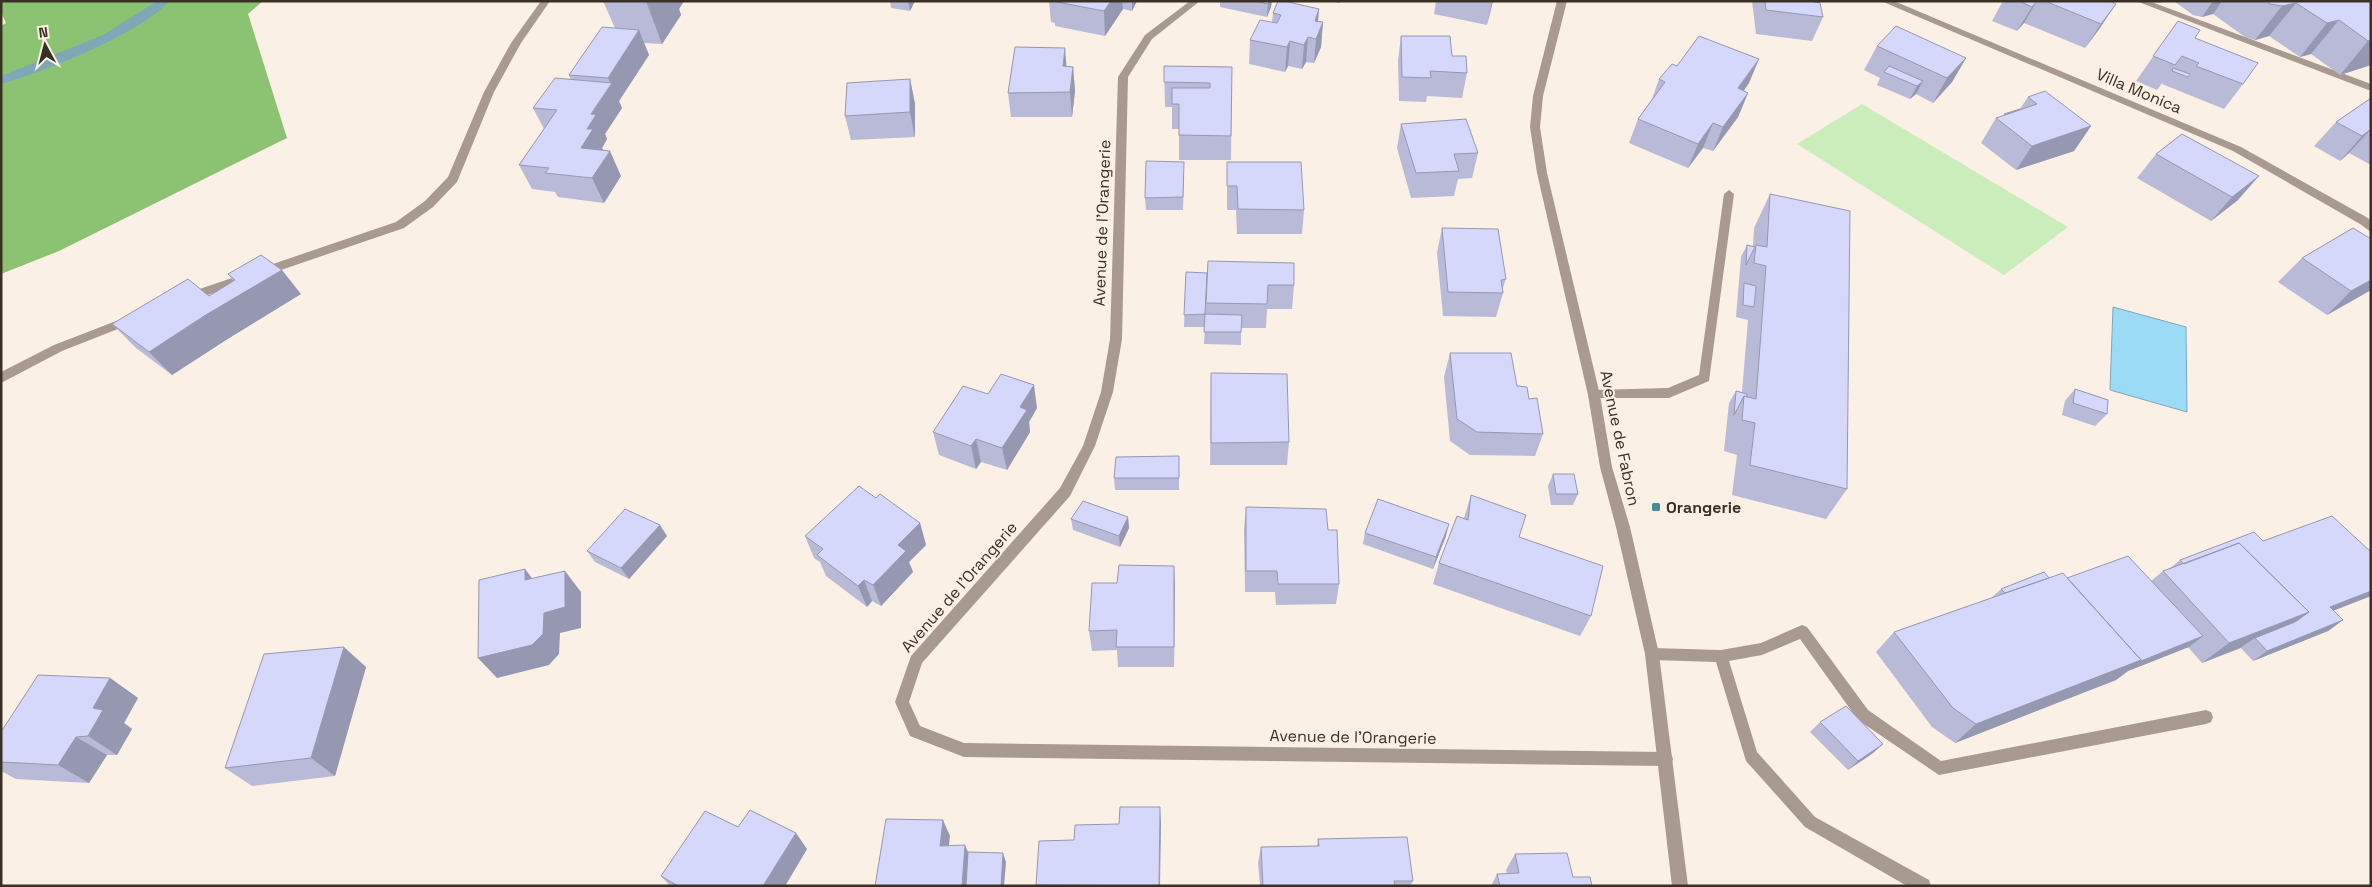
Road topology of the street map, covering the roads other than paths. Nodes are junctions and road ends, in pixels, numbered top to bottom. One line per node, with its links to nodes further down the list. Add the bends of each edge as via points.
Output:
1 (546, 1): 9 (street, via 516,43 489,92 453,179 429,204 400,225)
2 (1196, 1): 16 (street, Avenue de l'Orangerie, via 1148,37 1123,78 1116,339 1107,392 1089,446 1065,492 916,660 902,702 916,731 964,750)
3 (1562, 1): 12 (street, Avenue de Fabron, via 1538,96 1534,127)
4 (1885, 1): 8 (street, Villa Monica, via 2237,149)
5 (2140, 1): 6 (street)
6 (2371, 88)
7 (1729, 194): 12 (street, via 1705,378 1669,393)
8 (2371, 228)
9 (174, 303)
10 (138, 317): 11 (street, via 58,348)
11 (1, 378)
12 (1594, 395): 13 (street, Avenue de Fabron, via 1606,466)
13 (1652, 654): 14 (street); 16 (street, Avenue de Fabron)
14 (1721, 656): 15 (street, via 1762,650 1802,631 1863,715 1939,768); 18 (street, via 1751,756 1810,822)
15 (2206, 717)
16 (1666, 759): 17 (street, Avenue de Fabron)
17 (1680, 886)
18 (1923, 886)

